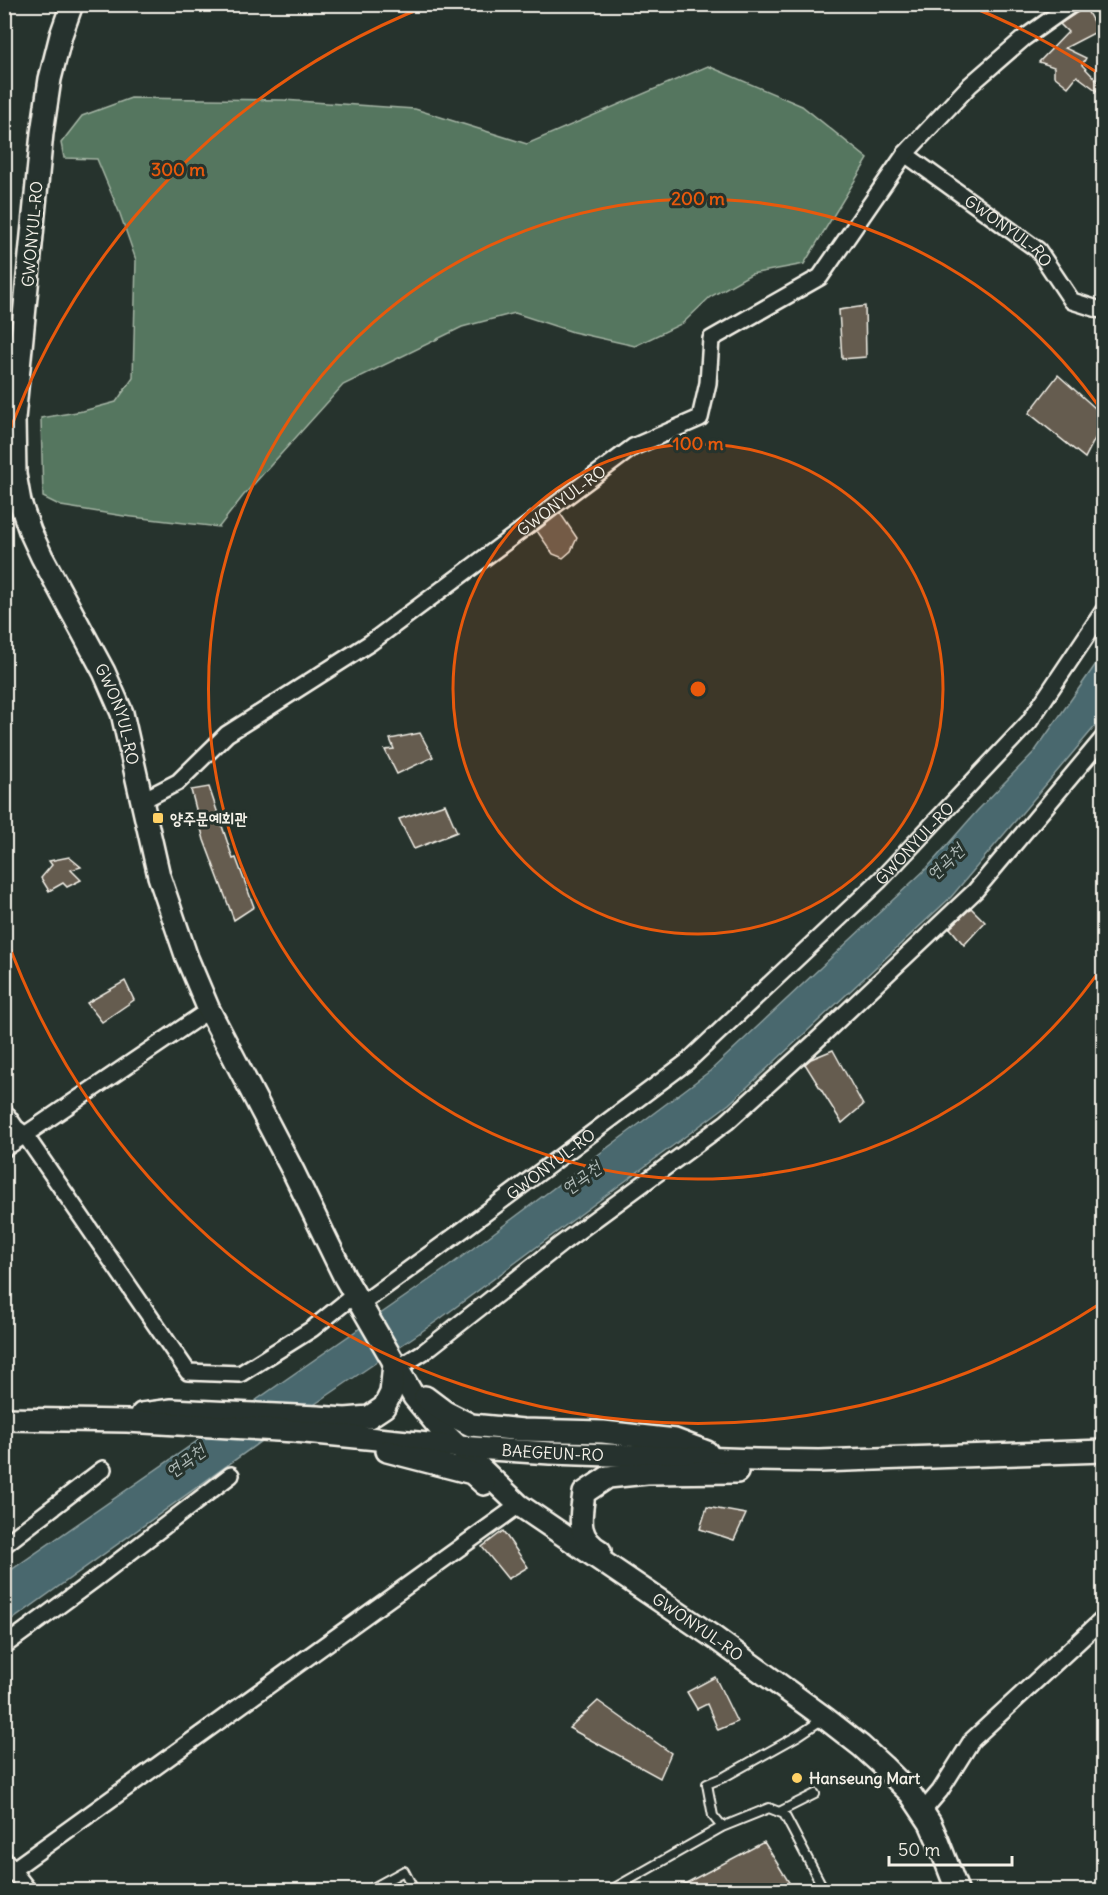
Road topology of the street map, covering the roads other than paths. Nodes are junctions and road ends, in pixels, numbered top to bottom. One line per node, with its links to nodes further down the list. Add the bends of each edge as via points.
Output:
1 (72, 4): 7 (main road, GWONYUL-RO, via 50,80 42,133 14,419 15,474 30,531 122,712)
2 (1072, 4): 3 (street, GWONYUL-RO, via 1024,38 979,78)
3 (904, 154): 4 (street, GWONYUL-RO, via 1038,250 1072,301); 7 (street, GWONYUL-RO, via 820,277 711,339 708,383 700,418 633,447 370,643 227,734 178,782)
4 (1104, 311)
5 (1104, 610): 12 (street, GWONYUL-RO, via 1029,722 880,880 695,1054 660,1084)
6 (1104, 737): 13 (street, via 975,891 727,1122)
7 (143, 800): 8 (main road, GWONYUL-RO, via 174,925)
8 (209, 1010): 10 (street); 12 (main road, GWONYUL-RO)
9 (4, 1111): 10 (street)
10 (24, 1135): 11 (street); 12 (street, via 188,1372 240,1374)
11 (4, 1149)
12 (357, 1300): 13 (main road, GWONYUL-RO)
13 (397, 1369): 16 (main road, via 391,1393 381,1409 369,1417); 17 (main road, GWONYUL-RO, via 414,1397); 19 (main road, via 445,1412 471,1425 675,1440)
14 (171, 1418): 15 (main road, BAEGEUN-RO); 16 (main road); 16 (main road, BAEGEUN-RO, via 295,1431)
15 (4, 1419)
16 (319, 1425): 17 (main road, BAEGEUN-RO); 23 (main road, via 471,1473)
17 (459, 1447): 19 (main road, BAEGEUN-RO); 23 (main road, GWONYUL-RO)
18 (1104, 1451): 20 (main road, BAEGEUN-RO)
19 (725, 1458): 20 (main road, BAEGEUN-RO)
20 (768, 1460): 25 (main road, via 751,1472 608,1477 584,1493 580,1521 588,1541)
21 (103, 1469): 24 (street)
22 (231, 1475): 27 (street)
23 (516, 1507): 25 (main road, GWONYUL-RO); 33 (street)
24 (4, 1545)
25 (683, 1616): 28 (main road, GWONYUL-RO)
26 (1104, 1618): 30 (street, via 972,1740)
27 (4, 1646)
28 (825, 1718): 30 (main road, GWONYUL-RO, via 898,1780); 32 (lane, via 706,1784 713,1816)
29 (815, 1794): 31 (lane)
30 (923, 1811): 39 (main road, GWONYUL-RO)
31 (779, 1812): 32 (lane, via 769,1808); 38 (lane, via 784,1814 822,1886)
32 (722, 1827): 37 (lane)
33 (7, 1869): 34 (street)
34 (28, 1890)
35 (369, 1890): 36 (lane, via 404,1871)
36 (414, 1890)
37 (611, 1890)
38 (816, 1890)
39 (957, 1890)

